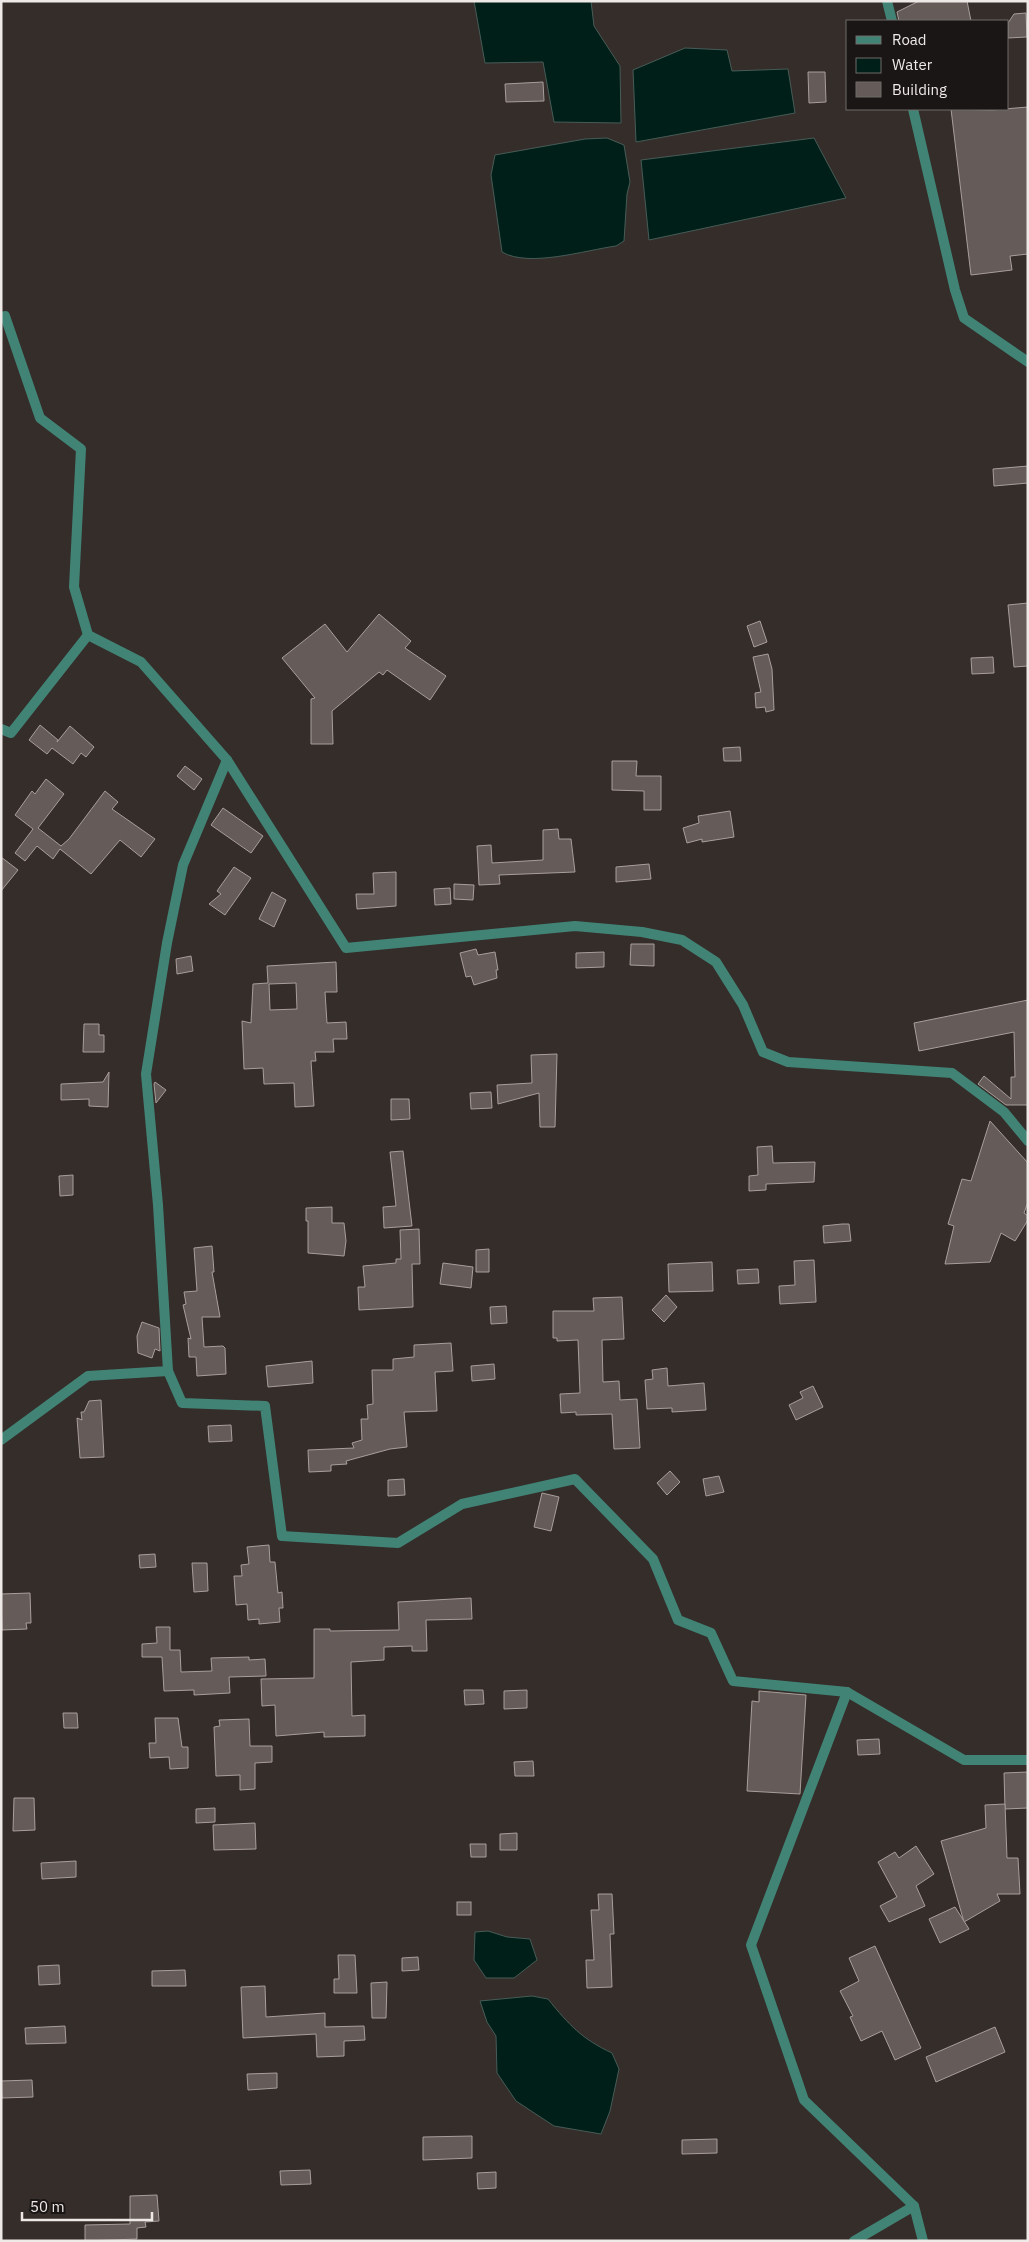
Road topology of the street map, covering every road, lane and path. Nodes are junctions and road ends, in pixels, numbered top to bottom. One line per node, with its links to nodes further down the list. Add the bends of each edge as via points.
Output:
1 (887, 1): 2 (street)
2 (892, 20)
3 (912, 110): 5 (street, via 964,318)
4 (1, 317): 6 (street, via 5,316 40,418 81,449 74,587)
5 (1028, 362)
6 (88, 635): 7 (street, via 10,733); 8 (street, via 141,662)
7 (1, 729)
8 (227, 760): 9 (street, via 346,948 575,926 642,932 682,940 716,962 743,1005 763,1052 788,1062 952,1073 1004,1112); 10 (street, via 183,865 146,1074)
9 (1028, 1141)
10 (168, 1371): 11 (street, via 88,1376); 12 (street, via 182,1403 265,1406 282,1536 398,1543 462,1504 575,1479 653,1559 678,1620 711,1633 733,1681)
11 (1, 1440)
12 (847, 1692): 13 (street, via 964,1760); 14 (street, via 751,1945 804,2100)
13 (1028, 1760)
14 (914, 2206): 15 (street); 16 (street)
15 (854, 2241)
16 (923, 2241)

